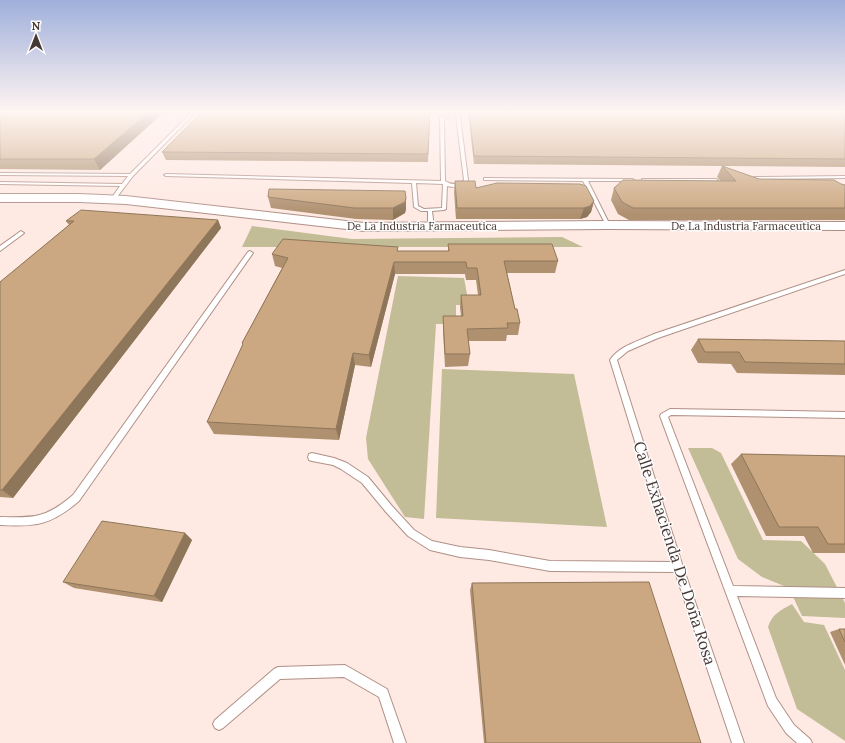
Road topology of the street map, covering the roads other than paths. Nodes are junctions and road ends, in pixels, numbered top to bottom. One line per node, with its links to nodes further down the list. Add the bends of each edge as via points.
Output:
1 (160, 146): 5 (lane)
2 (443, 146): 14 (lane)
3 (462, 146): 14 (lane, via 466,180 459,186)
4 (0, 174): 5 (lane)
5 (131, 175): 15 (lane)
6 (166, 175): 12 (lane)
7 (845, 177): 8 (lane)
8 (756, 178)
9 (486, 179): 10 (lane)
10 (585, 180): 11 (lane); 19 (lane)
11 (716, 180)
12 (414, 182): 14 (lane); 18 (lane, via 416,207)
13 (0, 183): 15 (lane)
14 (444, 183): 18 (lane, via 444,209)
15 (122, 185): 17 (lane)
16 (0, 198): 17 (main road, De La Industria Farmaceutica)
17 (112, 200): 20 (main road, De La Industria Farmaceutica, via 161,203 339,225)
18 (430, 210): 20 (lane)
19 (608, 225): 20 (main road, De La Industria Farmaceutica); 21 (main road, De La Industria Farmaceutica)
20 (431, 226)
21 (845, 226)
22 (21, 233): 23 (lane)
23 (0, 249)
24 (250, 252): 28 (lane, via 76,498 57,514 45,519 30,523)
25 (845, 272): 29 (lane, Calle Exhacienda De Doña Rosa, via 656,336 616,356 614,363)
26 (845, 415): 30 (lane, via 670,412 664,415)
27 (312, 457): 29 (lane, via 344,466 365,480 411,532 430,546 550,566)
28 (0, 521)
29 (678, 567): 34 (lane, Calle Exhacienda De Doña Rosa)
30 (731, 591): 31 (lane); 35 (lane, via 772,702 790,729)
31 (845, 593)
32 (219, 724): 33 (lane, via 278,673 345,671 383,693)
33 (400, 743)
34 (738, 743)
35 (806, 743)

